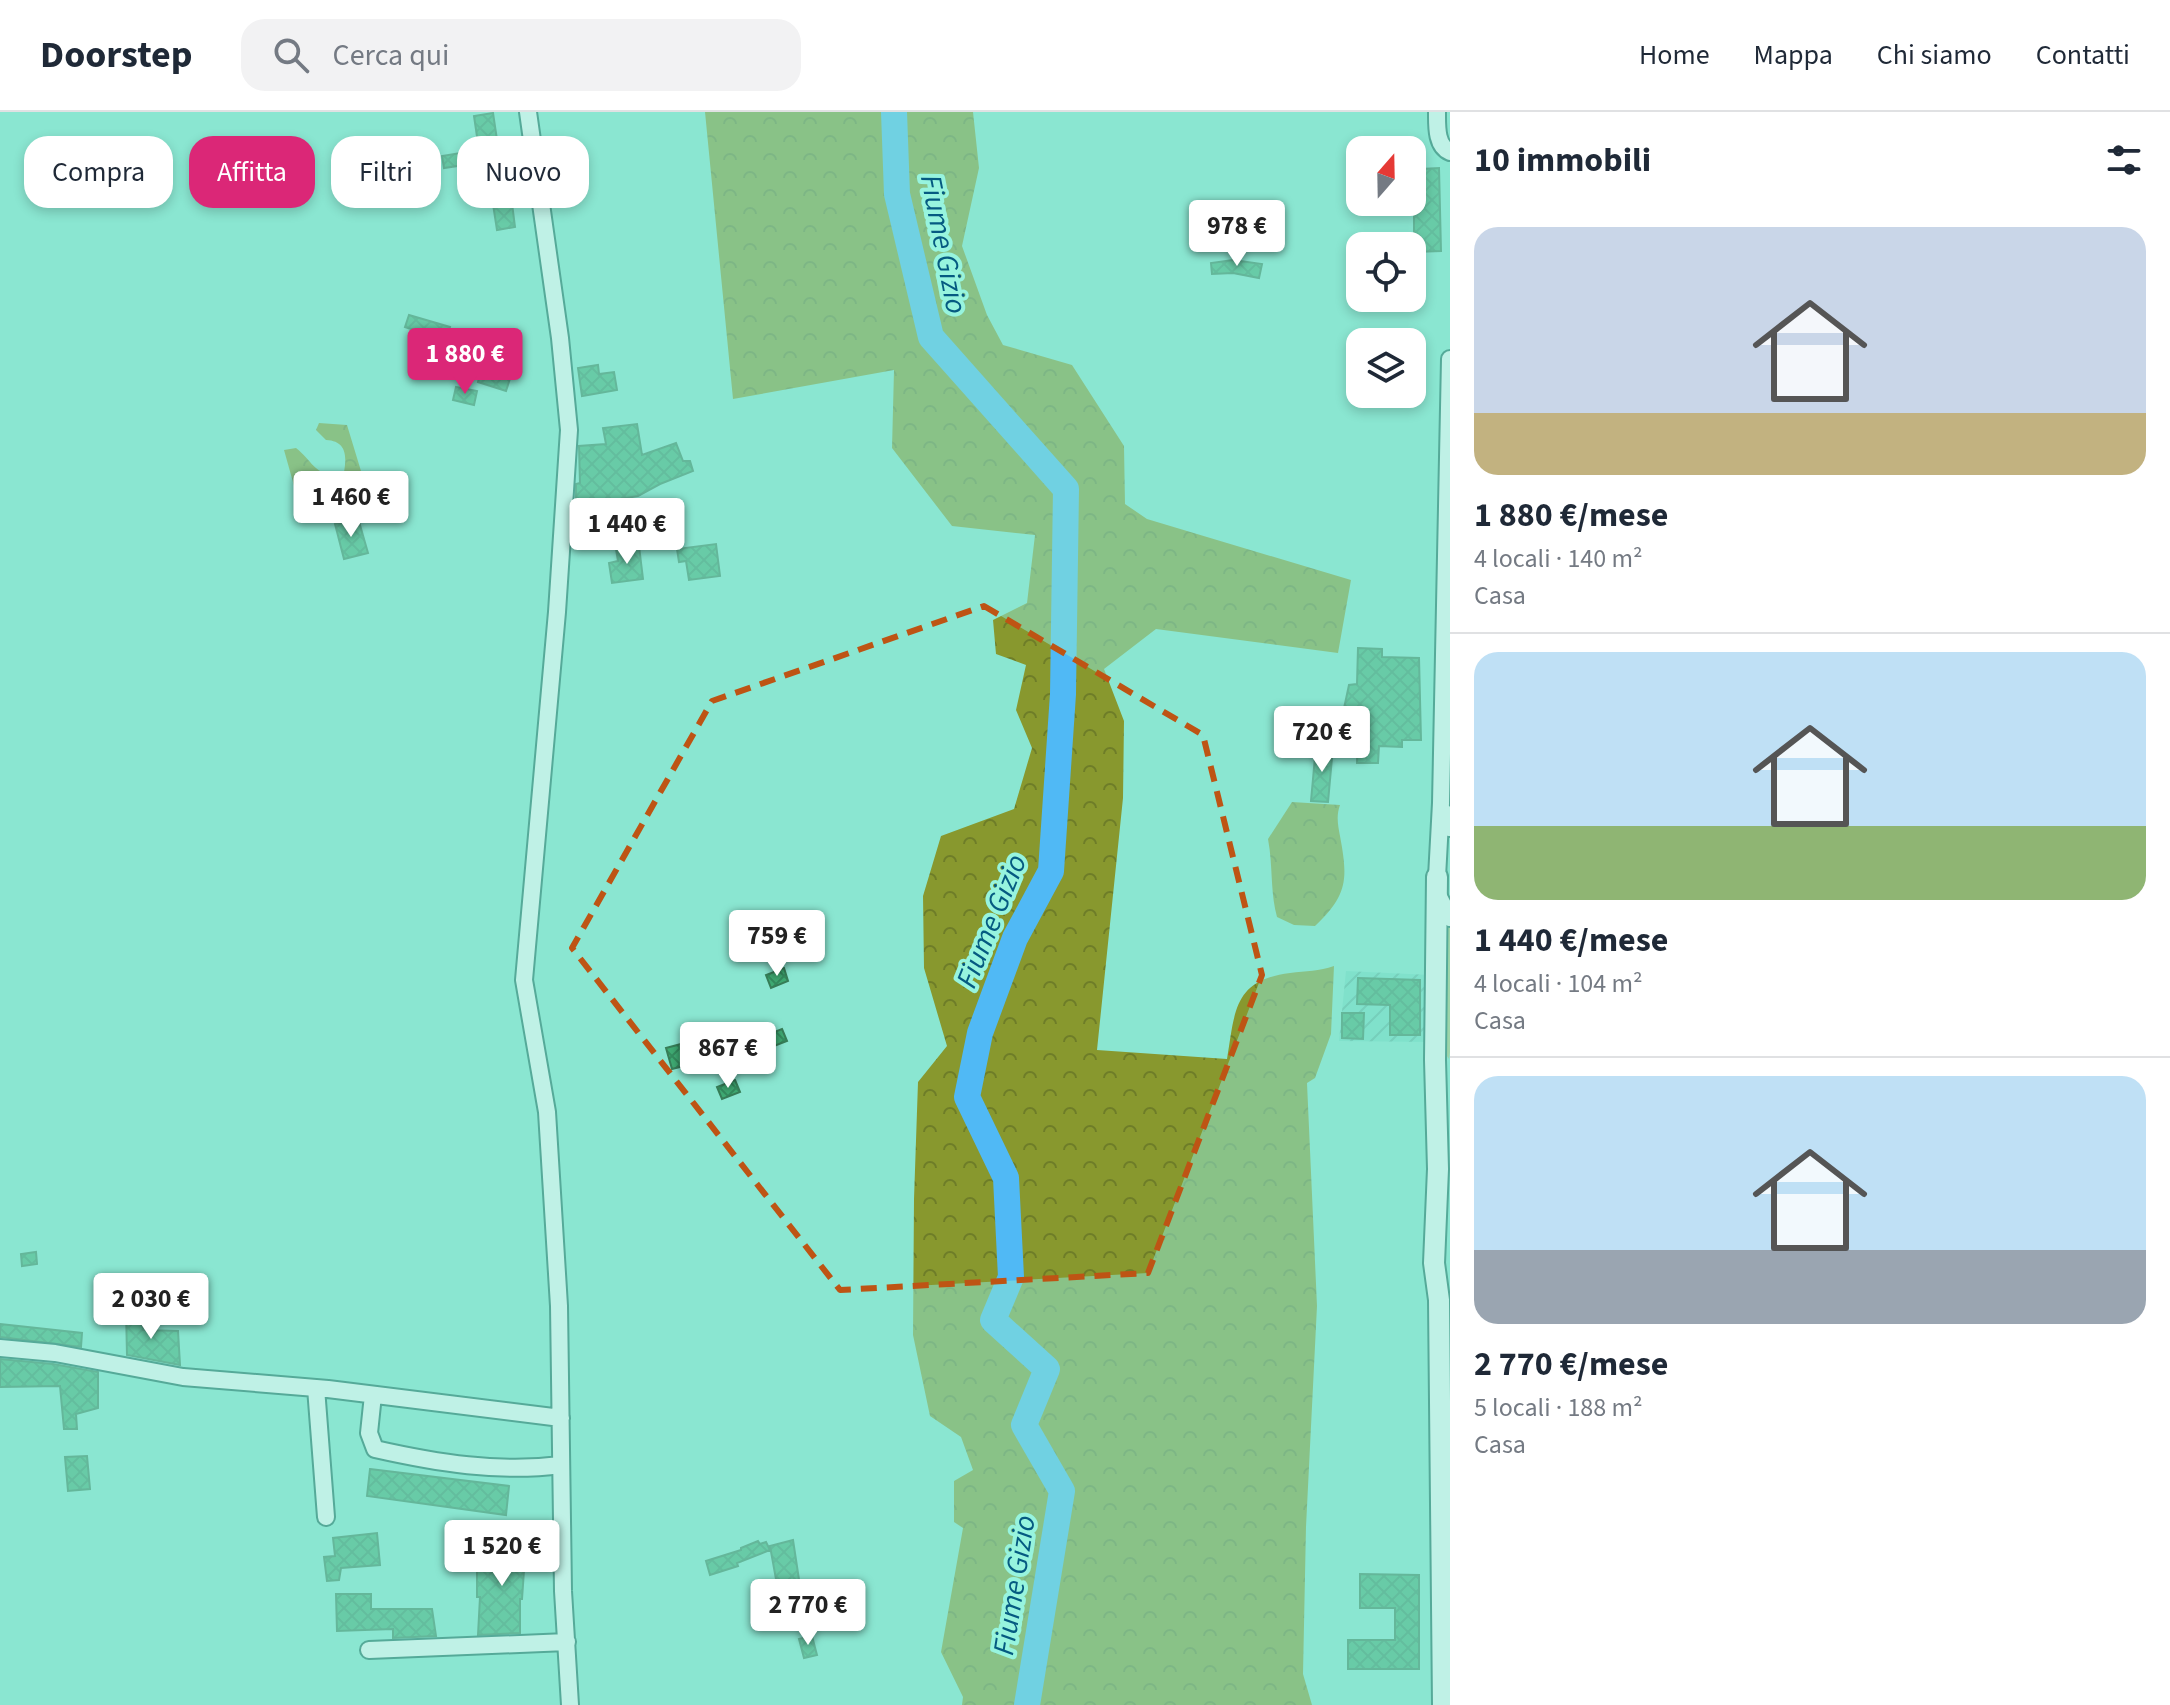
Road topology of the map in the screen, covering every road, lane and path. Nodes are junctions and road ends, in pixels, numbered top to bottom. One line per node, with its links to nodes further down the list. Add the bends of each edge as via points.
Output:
1 (528, 112): 16 (street, via 569,430 524,980 547,1112)
2 (1437, 112): 3 (street, via 1440,143)
3 (1450, 152)
4 (1450, 359): 5 (street)
5 (1445, 814): 6 (street); 7 (street)
6 (1450, 849)
7 (1437, 877): 8 (street, via 1438,895); 10 (main road)
8 (1450, 918)
9 (1450, 1083): 10 (main road)
10 (1438, 1169): 12 (main road, via 1434,1263)
11 (1450, 1187): 12 (main road)
12 (1444, 1301): 22 (main road)
13 (0, 1348): 14 (street, via 183,1377)
14 (316, 1388): 15 (street); 18 (street)
15 (373, 1395): 16 (street); 17 (street, via 369,1433 375,1449 436,1463 528,1470)
16 (561, 1418): 17 (street)
17 (561, 1465): 19 (street)
18 (326, 1517)
19 (567, 1642): 20 (street); 21 (street)
20 (369, 1650)
21 (570, 1705)
22 (1443, 1705)

